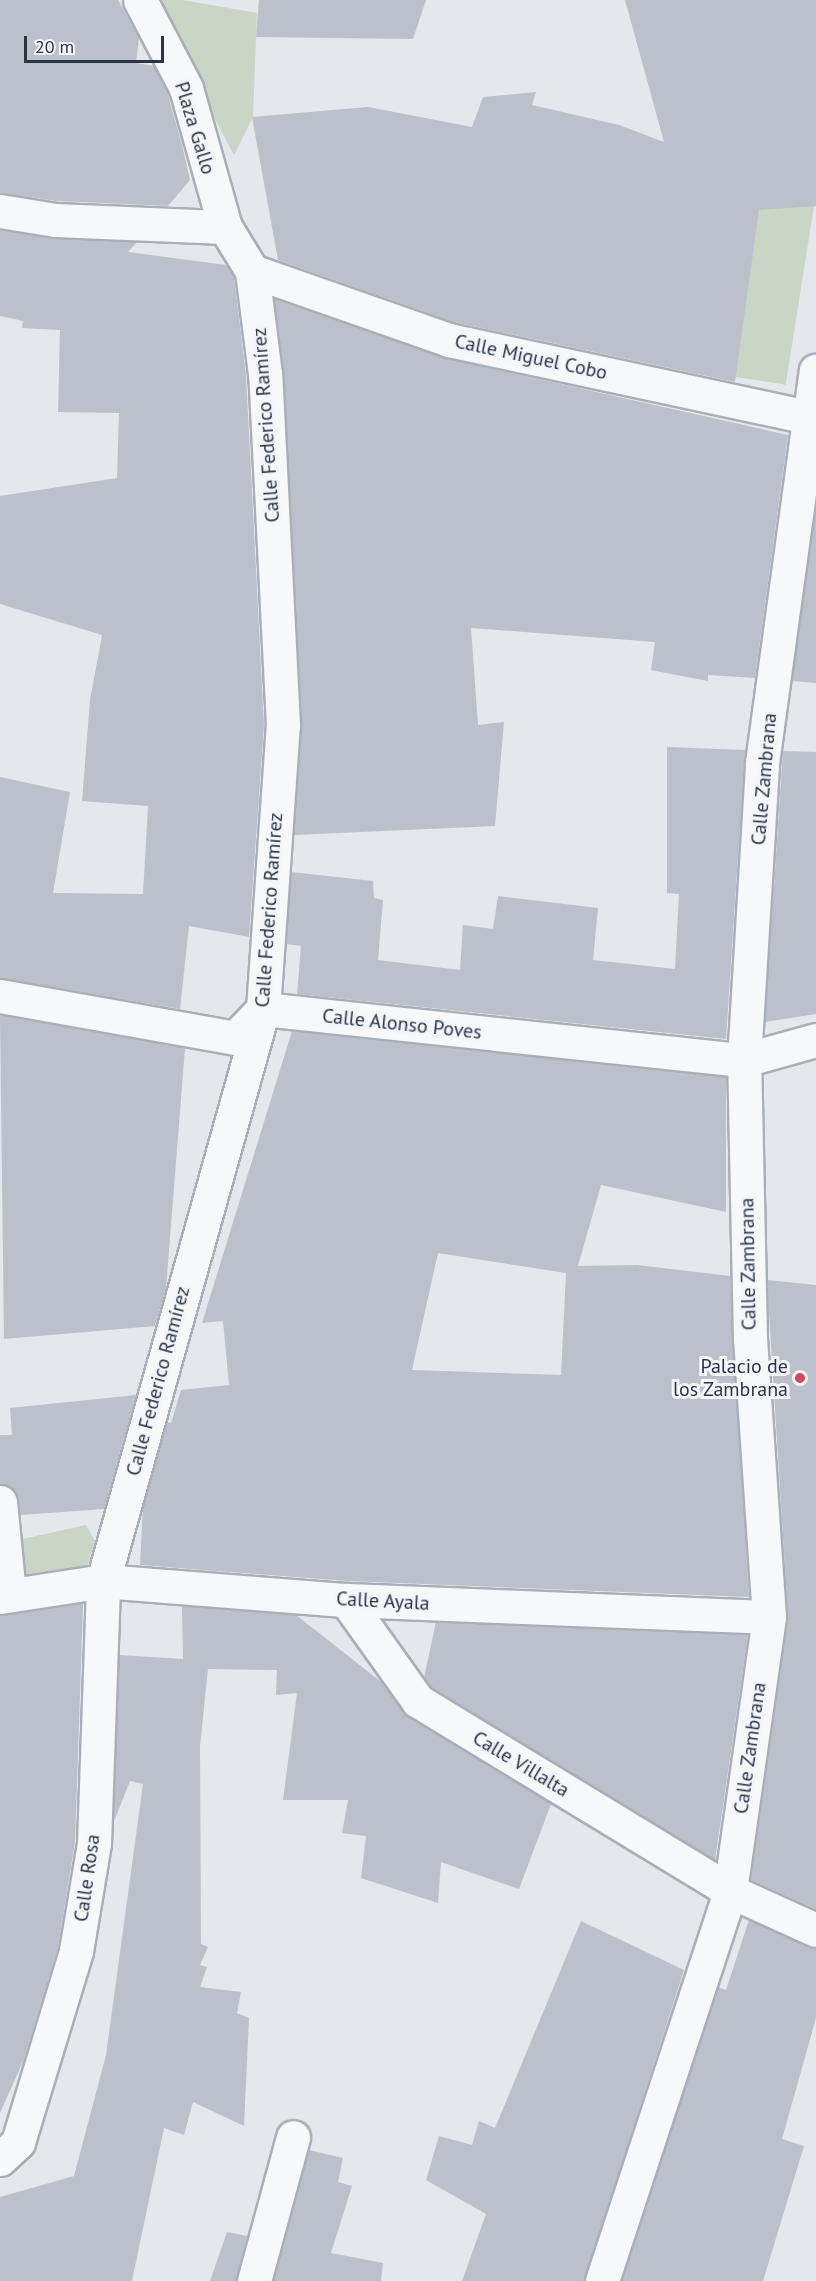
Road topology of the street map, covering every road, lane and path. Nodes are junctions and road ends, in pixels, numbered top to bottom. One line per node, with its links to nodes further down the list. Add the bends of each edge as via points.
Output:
1 (141, 0): 3 (street, Plaza Gallo, via 186,88)
2 (0, 211): 3 (street, via 55,219)
3 (225, 227): 4 (street, Calle Federico Ramírez)
4 (252, 271): 6 (street, Calle Miguel Cobo, via 449,340); 8 (street, Calle Federico Ramírez, via 266,374 283,725)
5 (816, 371): 6 (street, Calle Zambrana)
6 (813, 419): 10 (street, Calle Zambrana, via 762,763)
7 (0, 996): 8 (street, via 235,1038)
8 (263, 1009): 10 (street, Calle Alonso Poves); 12 (street, Calle Federico Ramírez)
9 (816, 1040): 10 (street, Calle Alonso Poves)
10 (744, 1060): 15 (street, Calle Zambrana, via 750,1339)
11 (0, 1502): 13 (street)
12 (103, 1581): 13 (street, Calle Ayala); 14 (street, Calle Ayala); 19 (street, Calle Rosa, via 94,1844 76,1951 18,2142)
13 (5, 1596)
14 (346, 1600): 15 (street, Calle Ayala); 16 (street, Calle Villalta, via 418,1701)
15 (769, 1617): 16 (street, Calle Zambrana)
16 (730, 1891): 17 (street, Calle Villalta); 21 (street, Calle Zambrana)
17 (816, 1930)
18 (293, 2137): 20 (street)
19 (0, 2159)
20 (254, 2281)
21 (602, 2281)

